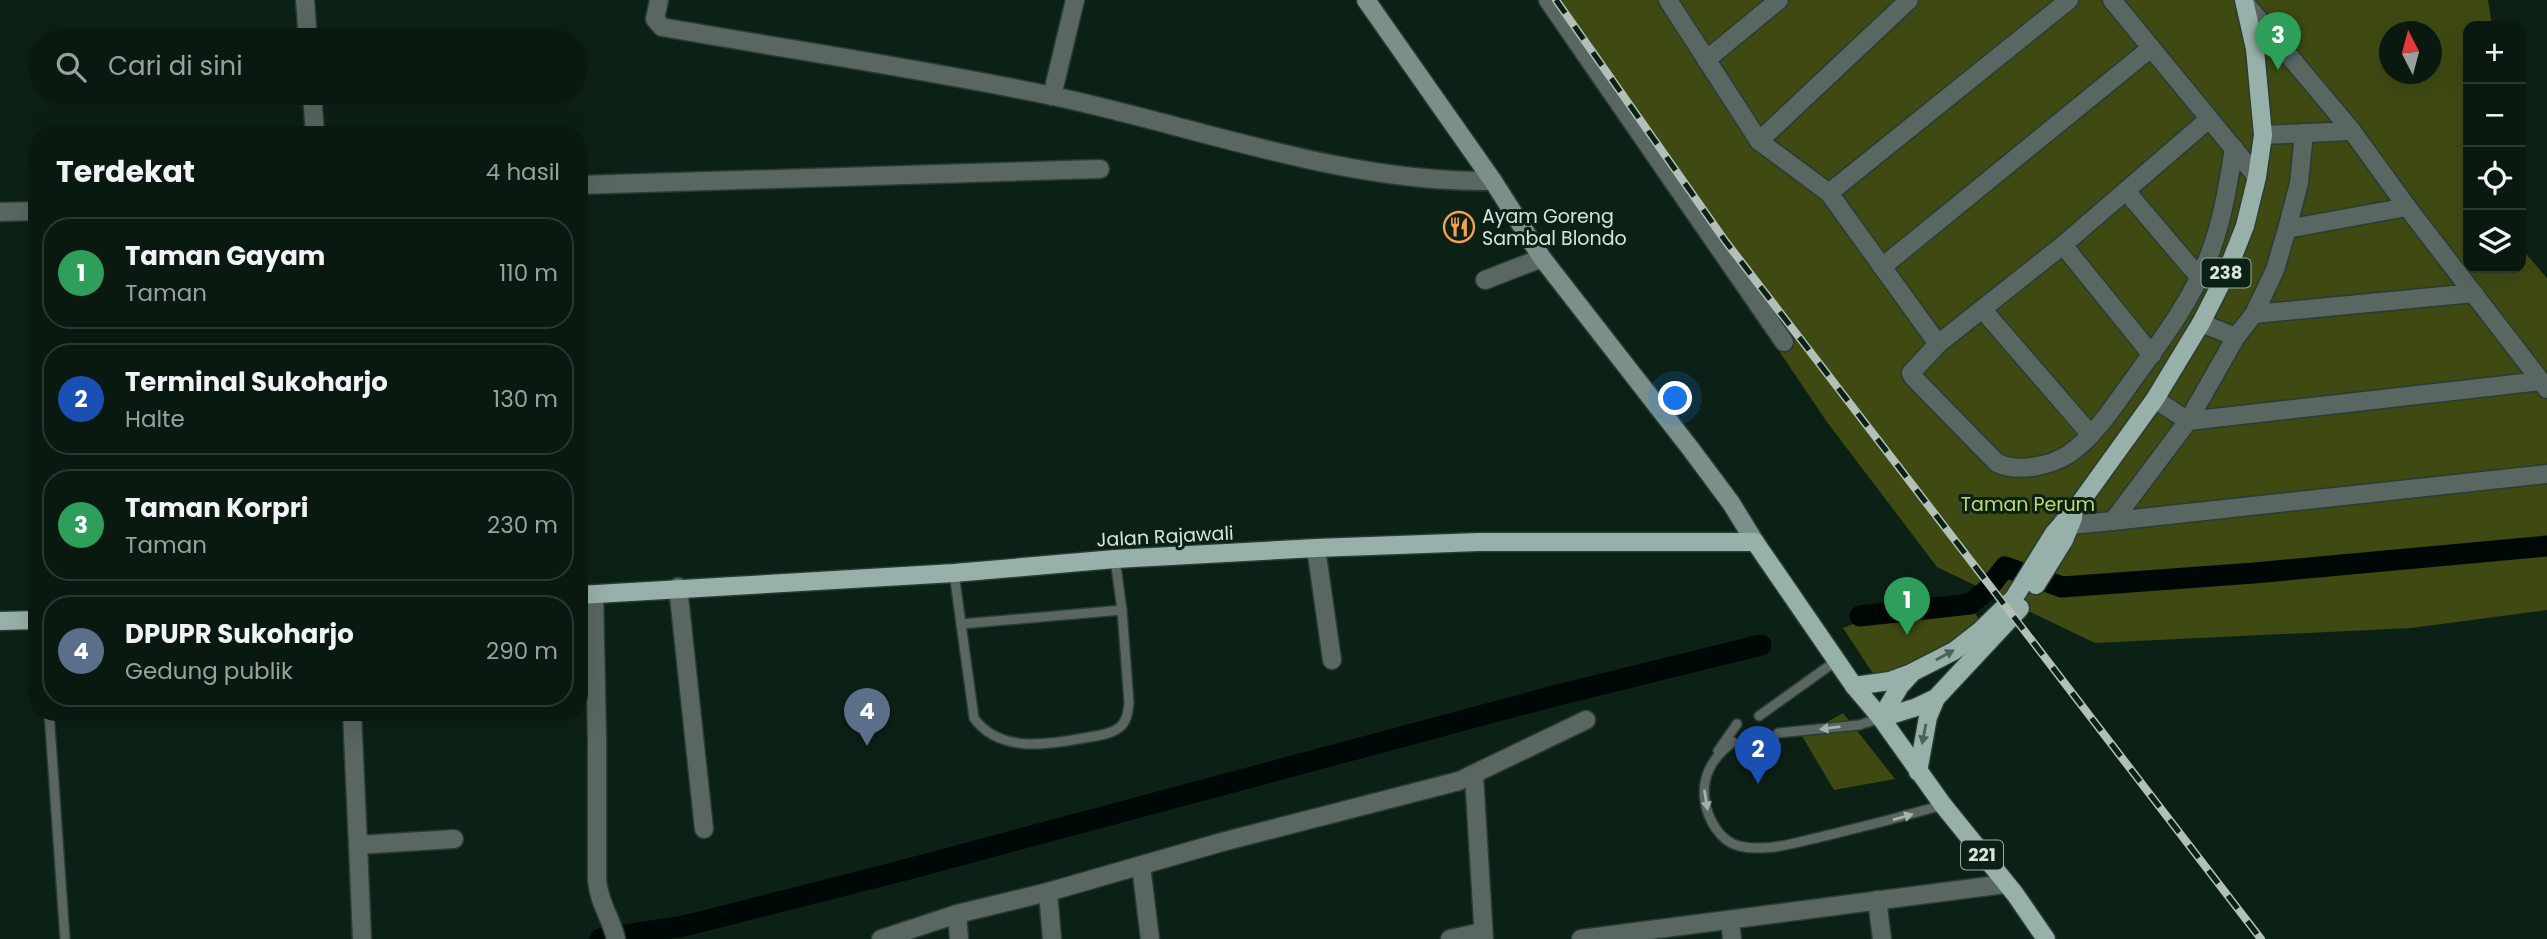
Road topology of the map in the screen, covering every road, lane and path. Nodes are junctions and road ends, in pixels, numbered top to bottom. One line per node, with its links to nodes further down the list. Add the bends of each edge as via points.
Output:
1 (305, 0): 12 (street)
2 (659, 0): 15 (street, via 655,19 662,27)
3 (1075, 0): 15 (street)
4 (1366, 0): 26 (main road)
5 (1548, 0): 44 (street)
6 (1668, 0): 14 (street)
7 (1779, 0): 14 (street)
8 (1909, 0): 22 (street)
9 (2069, 0): 29 (street)
10 (2112, 0): 13 (street)
11 (2245, 1): 19 (street); 21 (main road, 238)
12 (307, 28)
13 (2151, 48): 17 (street); 36 (street)
14 (1706, 60): 22 (street)
15 (1052, 96): 26 (street, via 1287,156 1400,175)
16 (313, 105): 18 (street)
17 (2209, 119): 23 (street); 28 (street)
18 (314, 126)
19 (2352, 131): 20 (street); 30 (street)
20 (2304, 134): 21 (street); 33 (street, via 2299,183)
21 (2263, 135): 25 (main road, 238)
22 (1759, 141): 29 (street)
23 (2234, 148): 25 (street); 37 (street, via 2222,219)
24 (1100, 169): 27 (street)
25 (2257, 177): 42 (main road, 238, via 2245,226)
26 (1493, 181): 35 (main road)
27 (588, 185)
28 (2126, 191): 34 (street); 37 (street)
29 (1829, 193): 36 (street)
30 (2407, 207): 33 (street); 39 (street)
31 (28, 211): 32 (street)
32 (0, 212)
33 (2287, 229): 41 (street, via 2275,270)
34 (2063, 245): 40 (street); 46 (street)
35 (1542, 258): 38 (street); 54 (main road, via 1703,465)
36 (1882, 267): 45 (street)
37 (2199, 277): 46 (street)
38 (1485, 280)
39 (2474, 293): 41 (street); 47 (street)
40 (1983, 310): 45 (street); 50 (street)
41 (2254, 314): 43 (street)
42 (2201, 323): 43 (street); 48 (main road, 238)
43 (2236, 337): 49 (street)
44 (1784, 342)
45 (1938, 344): 50 (street, via 1911,373 1997,463 2012,468 2057,460)
46 (2152, 355): 50 (street)
47 (2544, 385): 49 (street)
48 (2155, 399): 49 (street); 53 (main road, 238)
49 (2188, 421): 52 (street)
50 (2091, 435)
51 (2547, 474): 52 (street)
52 (2113, 521): 53 (street)
53 (2065, 526): 60 (main road, 238)
54 (1755, 542): 55 (main road, Jalan Rajawali, via 1479,542); 67 (main road)
55 (1316, 548): 56 (main road, Jalan Rajawali); 66 (street)
56 (1115, 559): 57 (main road, Jalan Rajawali); 61 (lane)
57 (954, 573): 58 (main road, Jalan Rajawali); 65 (lane)
58 (678, 587): 59 (main road, Jalan Rajawali); 83 (street)
59 (588, 595)
60 (2018, 602): 68 (main road, 238, one-way to 60, via 1954,650); 70 (main road, 238)
61 (1122, 610): 65 (lane); 65 (lane, via 1129,703 1121,727 1041,745 992,736 974,718)
62 (28, 620): 63 (main road)
63 (0, 621)
64 (588, 623): 92 (street, via 597,751 597,880 600,902)
65 (961, 624)
66 (1332, 660)
67 (1836, 662): 69 (main road); 71 (lane)
68 (1913, 672): 69 (main road); 72 (main road, 238)
69 (1854, 686): 72 (main road)
70 (1936, 698): 72 (main road, 238); 80 (main road, one-way to 80)
71 (1759, 716)
72 (1881, 718): 77 (lane, one-way to 77, via 1859,725); 80 (main road, 221)
73 (1586, 720): 81 (street)
74 (50, 721): 94 (lane)
75 (352, 721): 85 (street)
76 (1737, 724): 79 (lane)
77 (1778, 733)
78 (1733, 742): 79 (lane)
79 (1713, 761): 82 (lane, one-way to 82, via 1704,789 1706,804 1720,834 1738,845 1775,847)
80 (1918, 772): 82 (main road, 221)
81 (1474, 775): 86 (street); 93 (street)
82 (1943, 805): 87 (main road, 221)
83 (704, 830)
84 (454, 839): 85 (street)
85 (358, 845): 95 (street)
86 (1141, 866): 88 (street); 99 (street)
87 (2005, 884): 89 (street); 103 (main road, 221)
88 (1048, 892): 90 (street); 98 (street)
89 (1877, 900): 91 (street); 102 (street)
90 (957, 914): 96 (street); 97 (street)
91 (1731, 930): 101 (street)
92 (614, 931)
93 (1483, 935): 100 (street)
94 (65, 939)
95 (362, 939)
96 (881, 939)
97 (959, 939)
98 (1052, 939)
99 (1150, 939)
100 (1450, 939)
101 (1581, 939)
102 (1882, 939)
103 (2046, 939)

